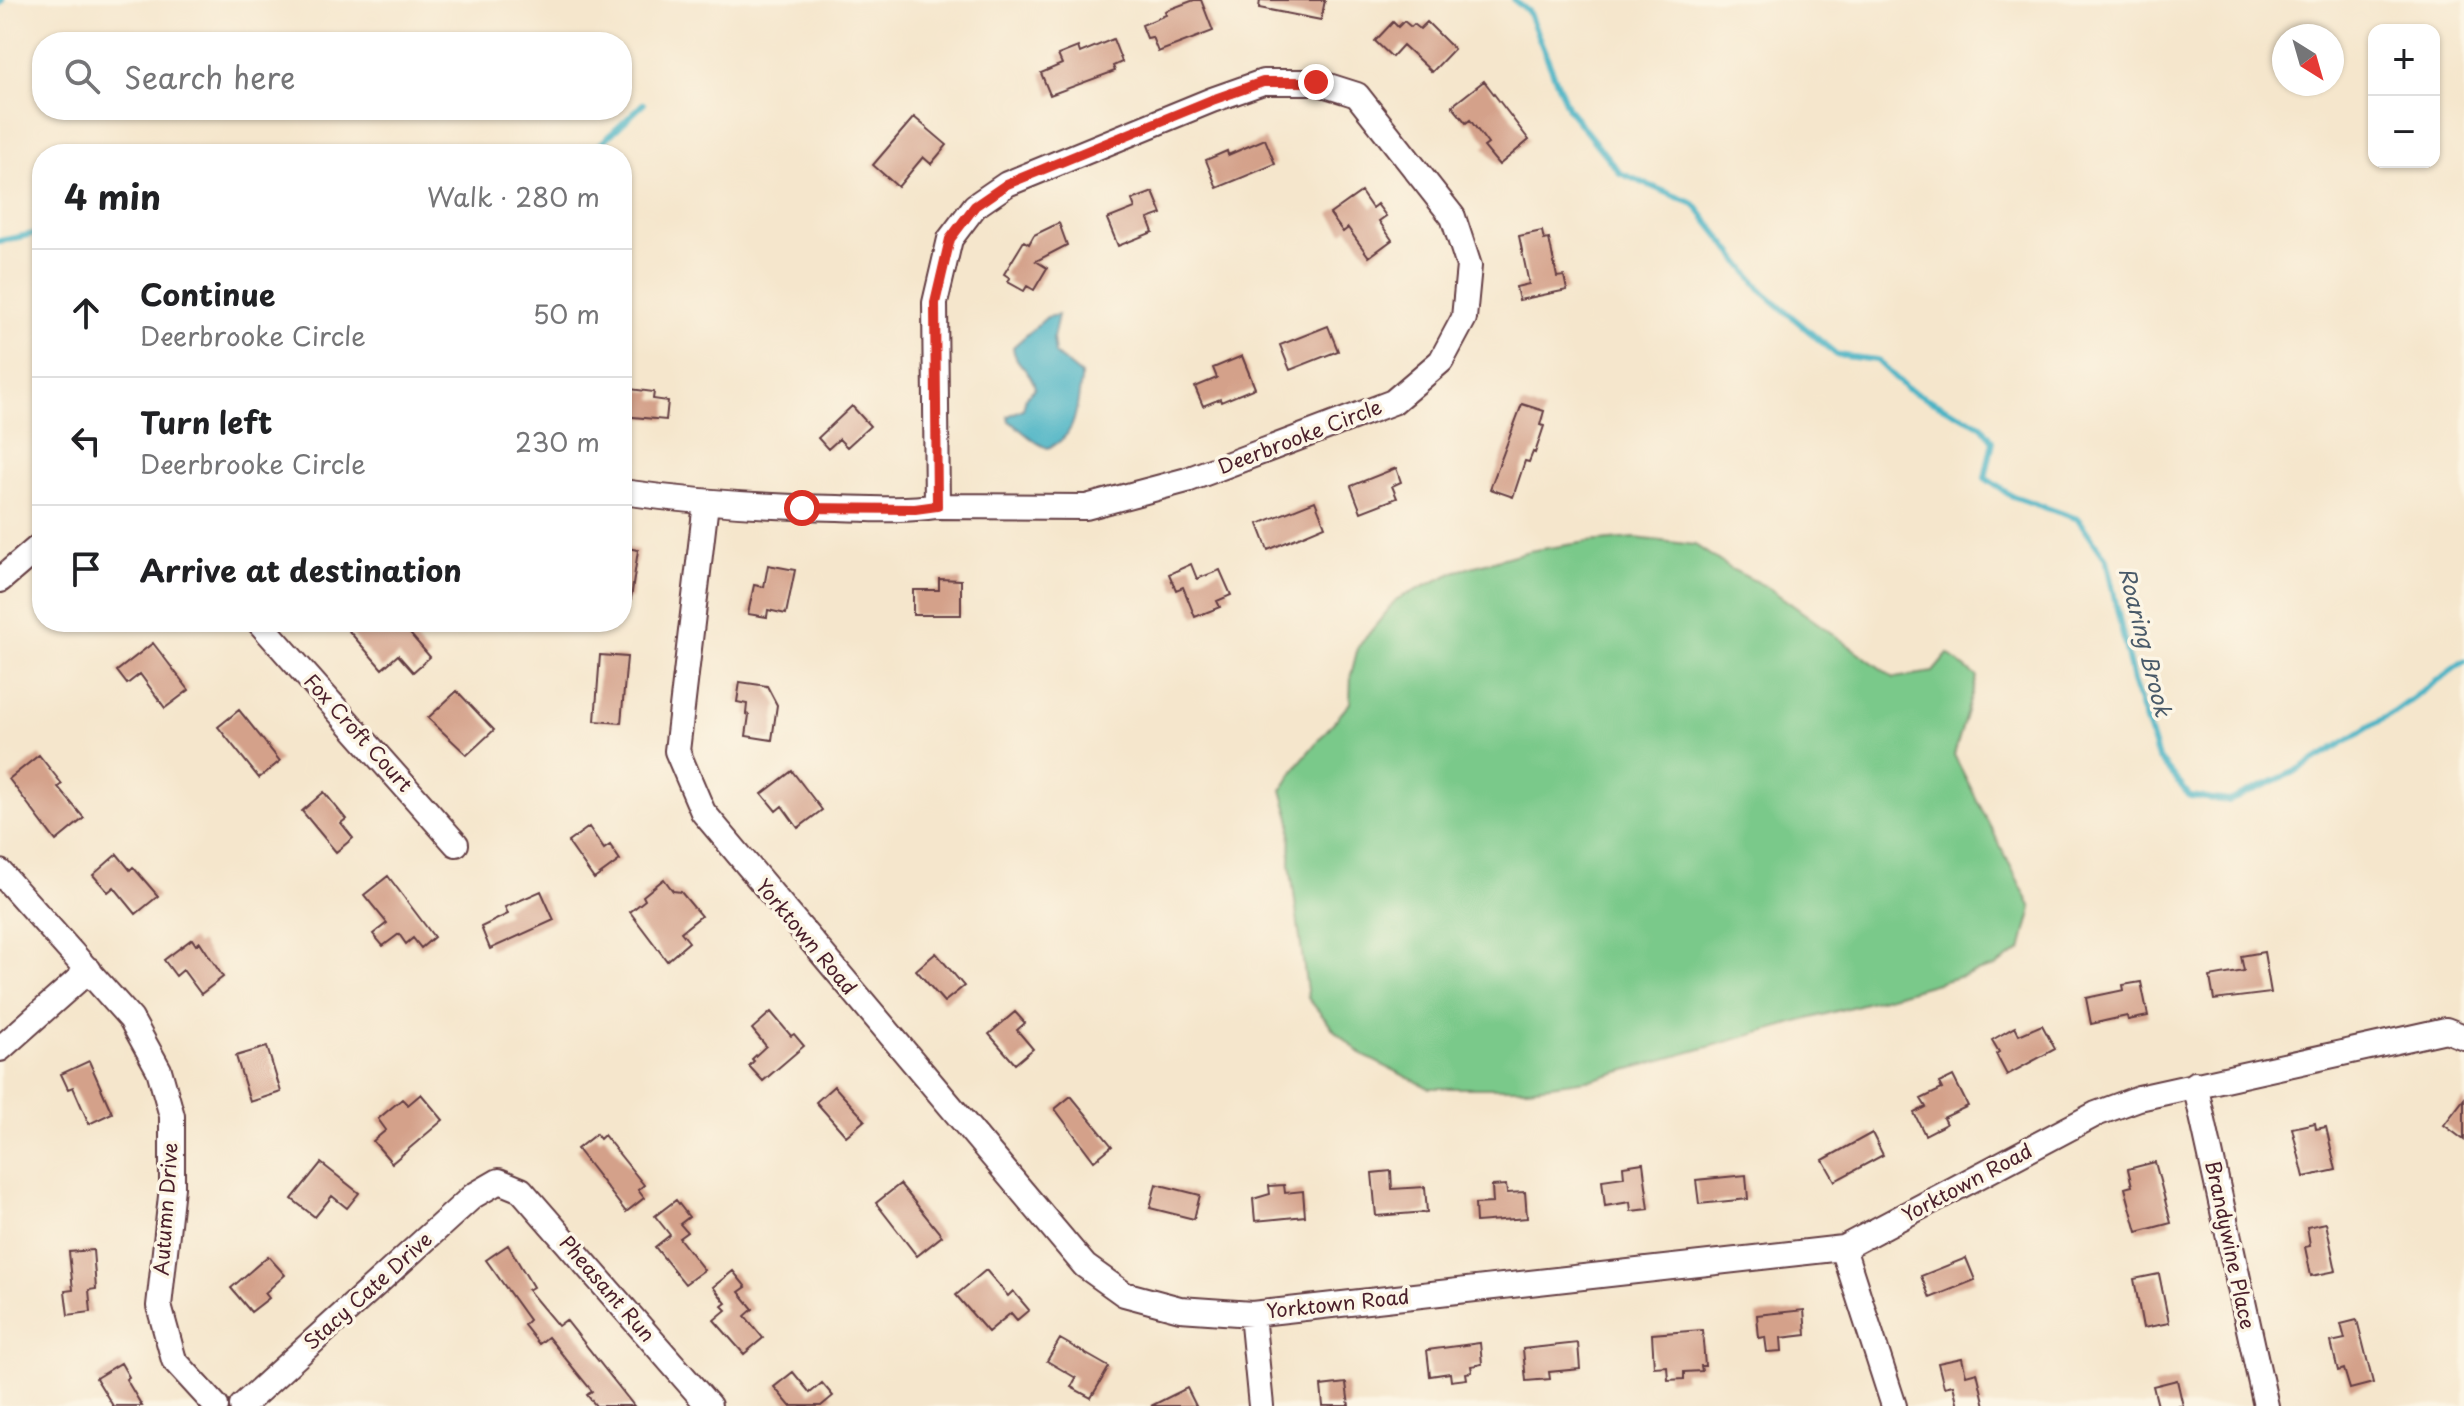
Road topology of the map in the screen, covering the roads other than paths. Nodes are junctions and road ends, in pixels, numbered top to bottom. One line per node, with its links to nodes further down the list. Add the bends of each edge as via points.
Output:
1 (632, 493): 2 (street, Deerbrooke Circle)
2 (706, 503): 3 (street, Deerbrooke Circle); 15 (street, Yorktown Road, via 677,751 703,812 1085,1266 1124,1294 1180,1309)
3 (937, 506): 3 (street, Deerbrooke Circle, via 935,303 950,239 975,206 1007,184 1263,82 1316,82 1357,95 1453,217 1469,266 1464,318 1441,361 1393,402 1187,480 1086,507)
4 (32, 553): 5 (street)
5 (0, 580)
6 (268, 632): 7 (street, Fox Croft Court)
7 (456, 844)
8 (0, 872): 9 (street, Autumn Drive)
9 (89, 970): 11 (street); 16 (street, Autumn Drive, via 131,1019 159,1070 172,1116 172,1187 159,1306 174,1360)
10 (2464, 1037): 12 (street, Yorktown Road, via 2446,1030)
11 (0, 1049)
12 (2195, 1084): 14 (street, Yorktown Road, via 2096,1114); 21 (street, Brandywine Place)
13 (499, 1181): 17 (street, Stacy Cate Drive, via 473,1196); 18 (street, Pheasant Run, via 521,1190)
14 (1843, 1248): 15 (street, Yorktown Road); 20 (street)
15 (1252, 1314): 19 (street)
16 (216, 1406)
17 (242, 1406)
18 (709, 1406)
19 (1261, 1406)
20 (1894, 1406)
21 (2266, 1406)

